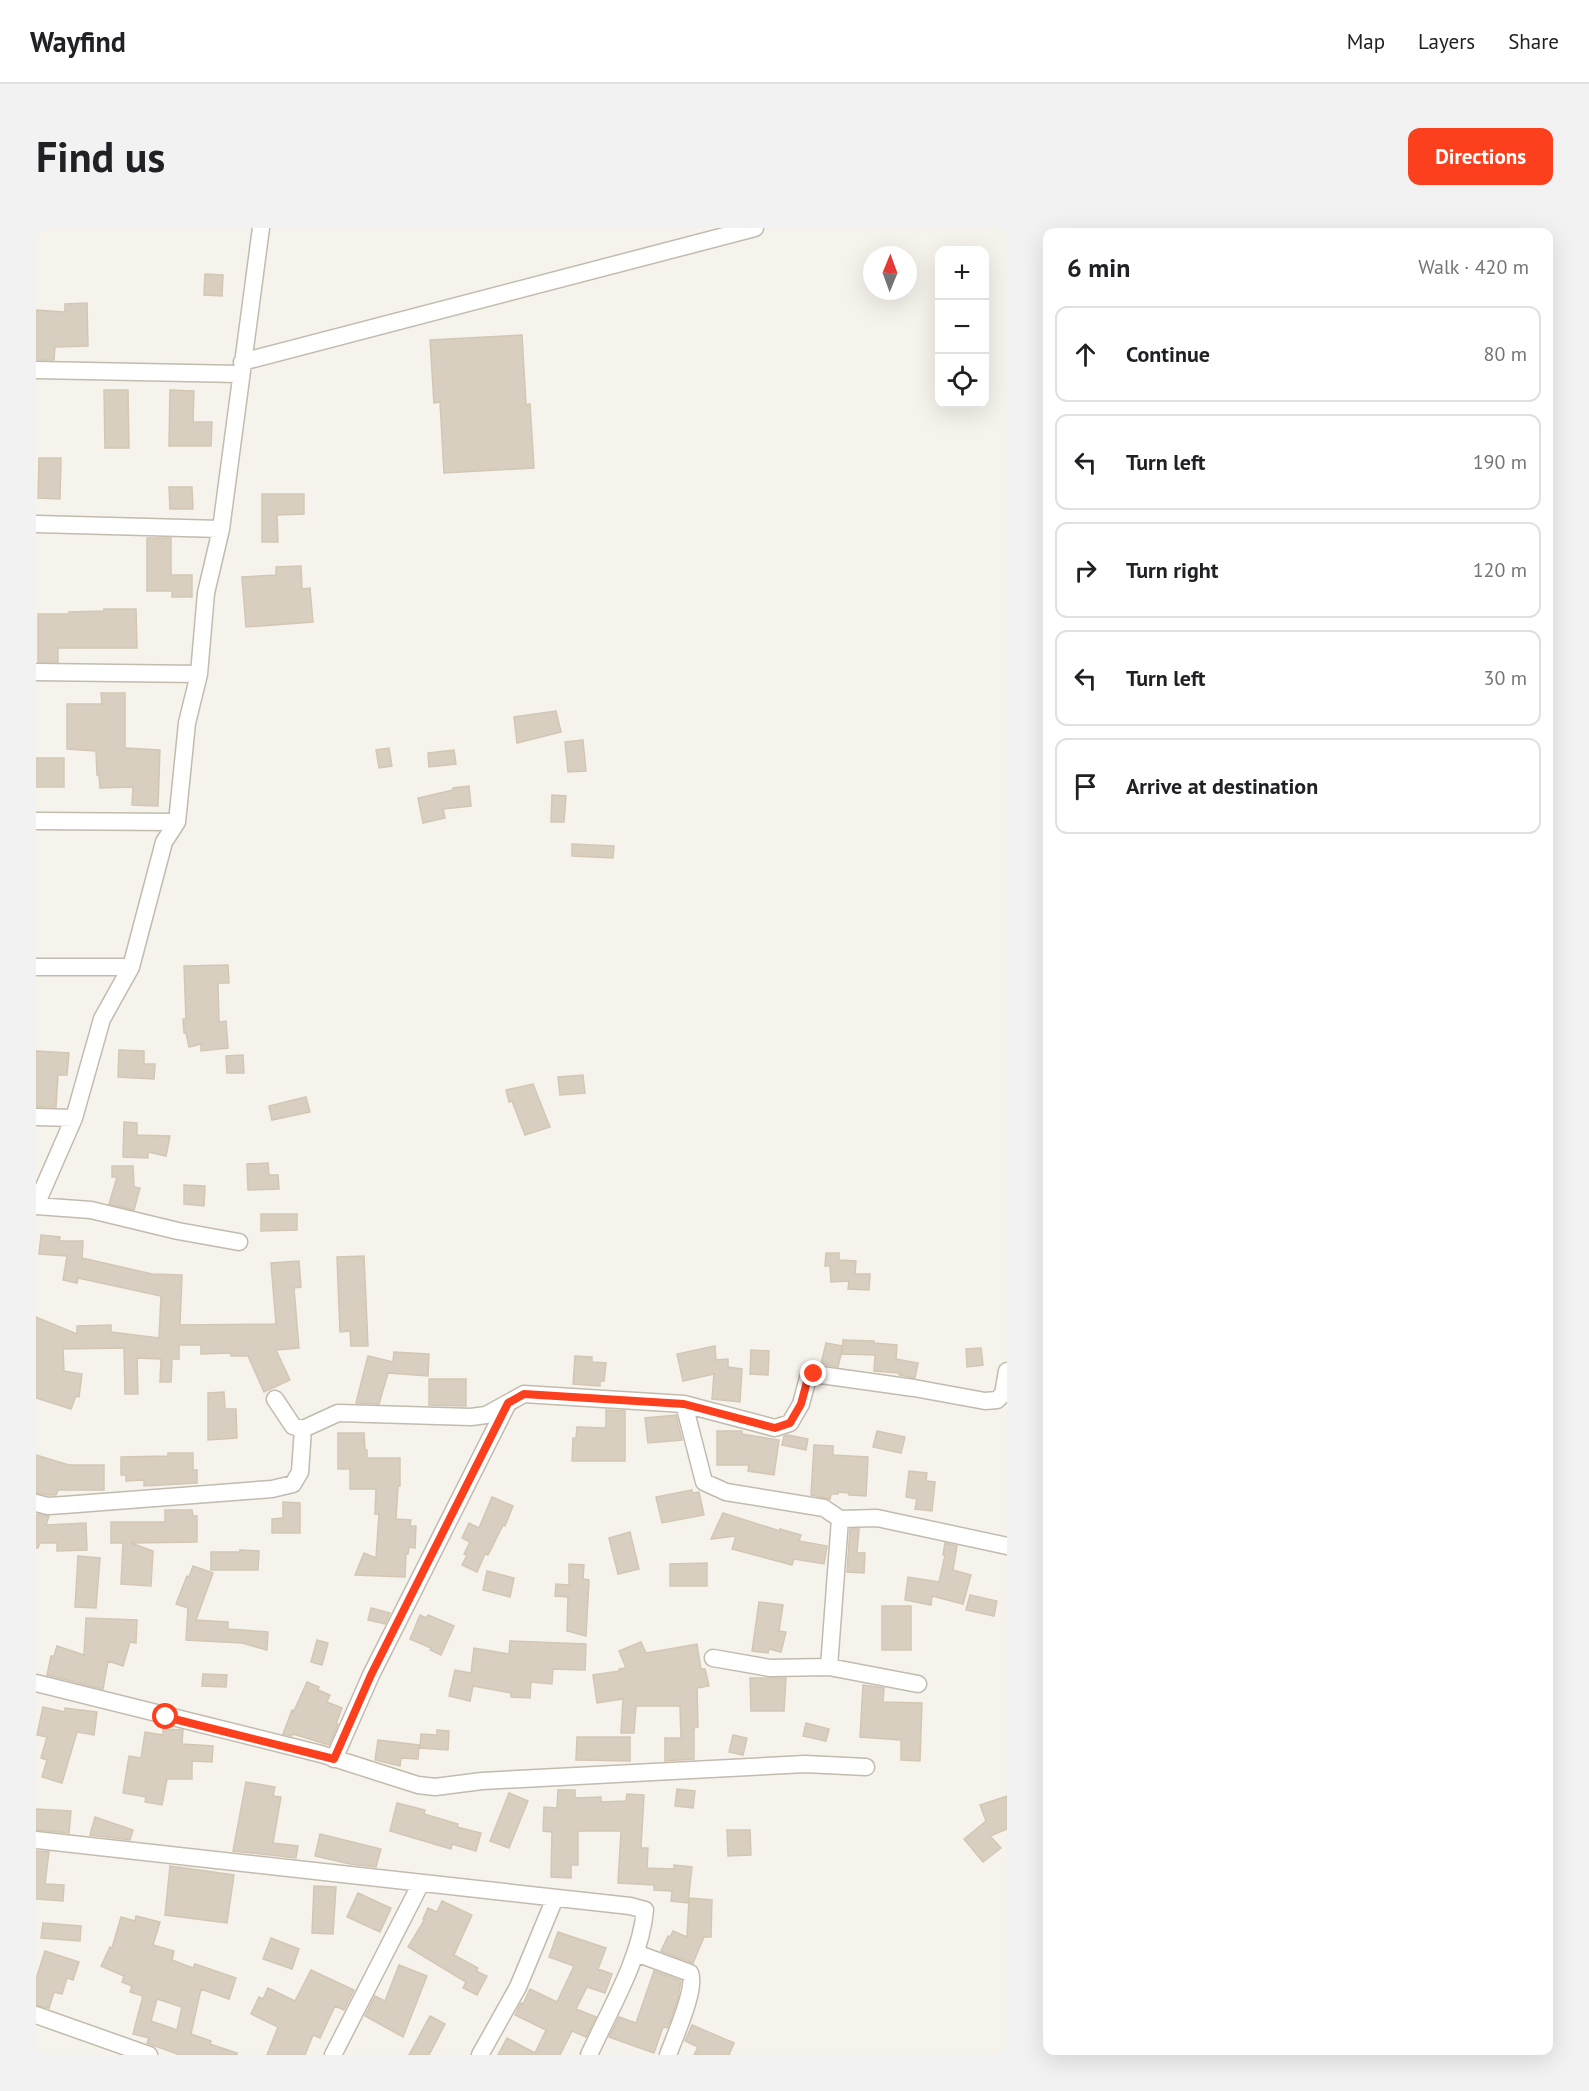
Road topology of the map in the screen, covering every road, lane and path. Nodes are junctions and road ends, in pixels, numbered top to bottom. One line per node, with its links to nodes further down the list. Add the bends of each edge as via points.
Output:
1 (261, 228): 3 (street)
2 (754, 228): 3 (street)
3 (241, 368): 4 (street); 6 (street)
4 (36, 369)
5 (36, 524): 6 (street)
6 (221, 529): 8 (street, via 206,593)
7 (36, 672): 8 (street)
8 (199, 674): 10 (street, via 187,723)
9 (36, 821): 10 (street)
10 (177, 822): 11 (street, via 165,842)
11 (131, 967): 12 (street); 14 (street, via 102,1019)
12 (36, 968)
13 (36, 1117): 14 (street)
14 (74, 1118): 15 (street)
15 (36, 1205): 16 (street, via 92,1210)
16 (239, 1242)
17 (1007, 1371): 20 (street, via 1003,1394 997,1400 985,1401 814,1374 808,1378 801,1404 790,1423 775,1428)
18 (275, 1399): 21 (street, via 293,1426)
19 (508, 1403): 20 (street, via 524,1394); 21 (street, via 486,1415 471,1417 338,1413); 29 (street, via 371,1675)
20 (684, 1404): 23 (street, via 704,1482 726,1492 824,1508)
21 (303, 1429): 22 (street, via 300,1472 293,1484 133,1500 48,1506)
22 (36, 1503)
23 (840, 1519): 24 (street, via 877,1518); 26 (street)
24 (1007, 1546)
25 (713, 1658): 26 (street, via 770,1668)
26 (829, 1667): 28 (street)
27 (36, 1683): 29 (street)
28 (918, 1684)
29 (334, 1759): 30 (street, via 435,1787 794,1764)
30 (866, 1767)
31 (36, 1840): 32 (street)
32 (421, 1883): 33 (street); 37 (street)
33 (555, 1899): 34 (street, via 645,1910); 38 (street, via 518,1987)
34 (636, 1953): 39 (street); 40 (street, via 690,1973 692,1978)
35 (36, 2015): 36 (street)
36 (148, 2055)
37 (333, 2055)
38 (480, 2055)
39 (589, 2055)
40 (668, 2055)

